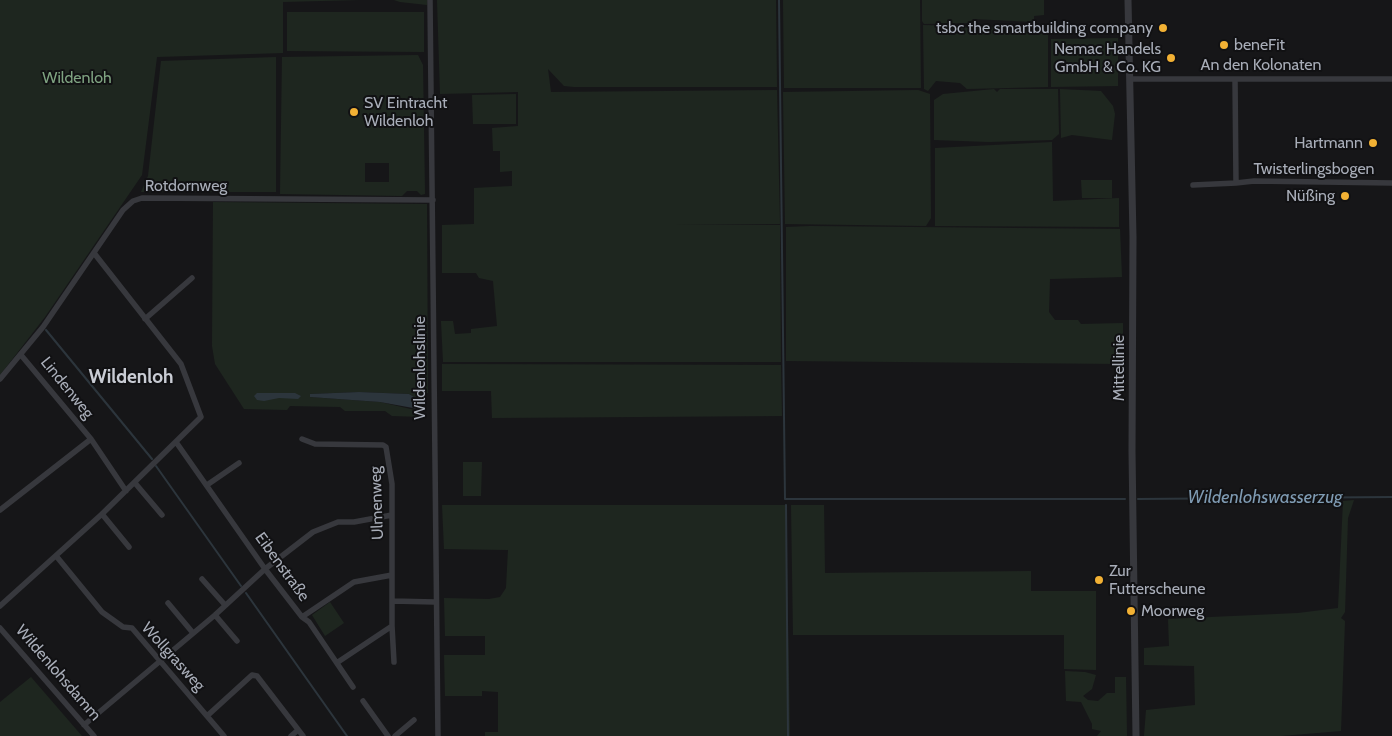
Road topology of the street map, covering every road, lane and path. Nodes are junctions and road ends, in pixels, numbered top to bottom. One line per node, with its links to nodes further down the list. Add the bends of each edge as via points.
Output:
1 (430, 0): 9 (street, Wildenlohslinie)
2 (1128, 0): 3 (street, Mittellinie)
3 (1130, 79): 4 (street, An den Kolonaten); 58 (street, Mittellinie)
4 (1235, 79): 5 (street, An den Kolonaten); 7 (street, Twisterlingsbogen)
5 (1392, 79)
6 (1392, 183): 7 (street, Twisterlingsbogen, via 1254,181)
7 (1236, 184): 8 (street, Twisterlingsbogen)
8 (1193, 185)
9 (433, 200): 10 (street, Rotdornweg, via 142,198 123,210); 32 (street, Wildenlohslinie)
10 (94, 253): 12 (street); 13 (street, Rotdornweg)
11 (192, 278): 12 (street)
12 (145, 319): 17 (street, via 180,364 200,410 201,417)
13 (21, 355): 14 (street, Rotdornweg); 15 (street, Lindenweg)
14 (0, 379)
15 (92, 439): 21 (street, Lindenweg); 22 (street, Lindenweg)
16 (302, 439): 25 (street, Ulmenweg, via 314,444 386,447 391,469)
17 (176, 442): 19 (street); 20 (street, Eibenstraße)
18 (239, 463): 20 (street)
19 (135, 483): 21 (street); 24 (street)
20 (207, 485): 28 (street, Eibenstraße)
21 (126, 491): 23 (street)
22 (0, 510)
23 (102, 514): 26 (street); 27 (street)
24 (162, 515)
25 (392, 515): 28 (street, via 324,527); 29 (street, Ulmenweg)
26 (129, 547)
27 (57, 557): 35 (street); 42 (street, Wollgrasweg, via 102,612 123,627 132,628)
28 (265, 569): 34 (street); 37 (street, Eibenstraße)
29 (392, 575): 31 (street, Ulmenweg); 37 (street, via 354,582)
30 (202, 579): 34 (street)
31 (392, 601): 32 (street); 38 (street)
32 (435, 602): 57 (street, Wildenlohslinie)
33 (168, 603): 40 (street)
34 (224, 605): 36 (street)
35 (0, 606)
36 (215, 615): 40 (street); 41 (street)
37 (302, 617): 43 (street, Eibenstraße)
38 (392, 626): 43 (street); 44 (street)
39 (0, 628): 49 (street, Wildenlohsdamm)
40 (193, 633): 42 (street)
41 (237, 642)
42 (159, 661): 47 (street, Wollgrasweg); 49 (street)
43 (338, 662): 45 (street, Eibenstraße)
44 (394, 662)
45 (353, 687)
46 (363, 701): 55 (street)
47 (207, 716): 50 (street, via 252,675); 52 (street, Wollgrasweg)
48 (414, 720): 56 (street)
49 (84, 725): 51 (street, Wildenlohsdamm)
50 (298, 730): 53 (street); 54 (street)
51 (94, 736)
52 (224, 736)
53 (291, 736)
54 (303, 736)
55 (388, 736)
56 (395, 736)
57 (438, 736)
58 (1136, 736)

